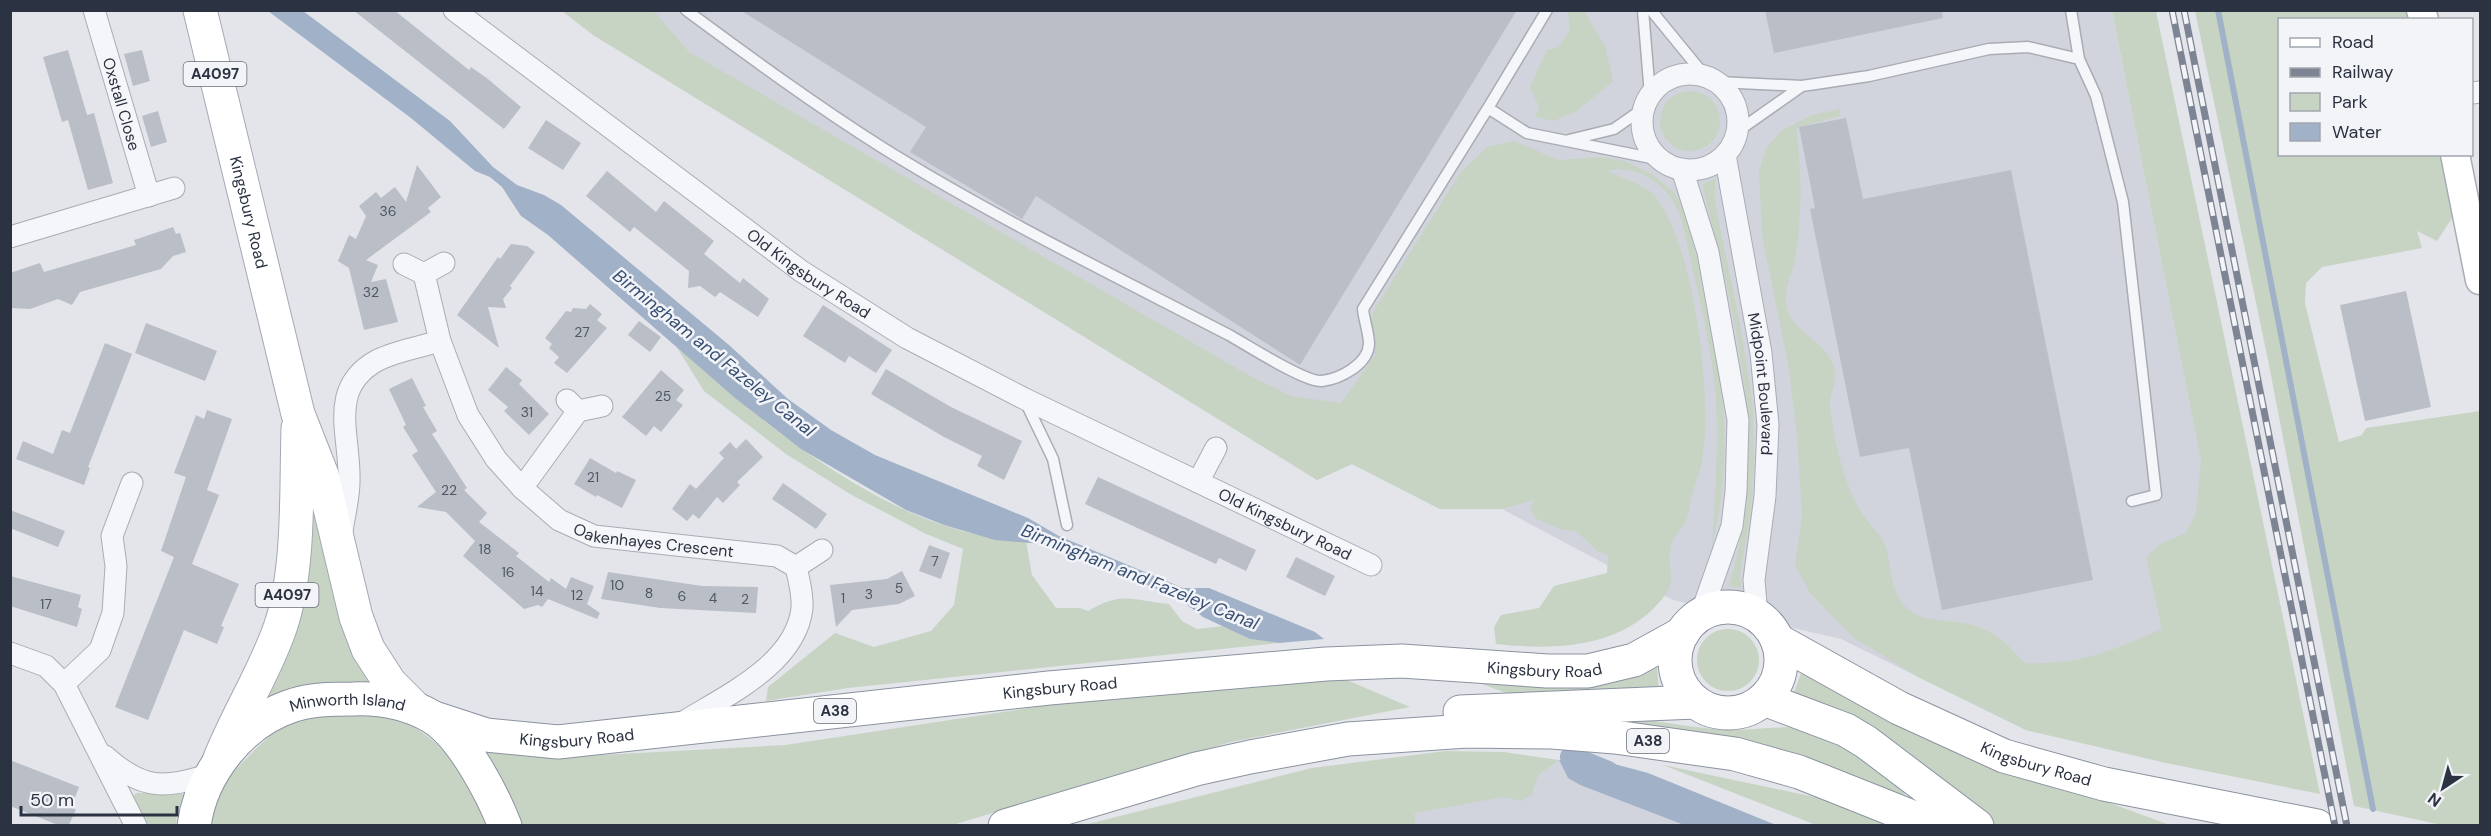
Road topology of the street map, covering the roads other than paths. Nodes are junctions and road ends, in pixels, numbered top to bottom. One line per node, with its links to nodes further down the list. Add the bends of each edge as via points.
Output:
1 (94, 10): 21 (street, Oxstall Close)
2 (200, 10): 30 (main road, Kingsbury Road / A4097)
3 (454, 10): 28 (street, Old Kingsbury Road, via 801,271 907,338)
4 (686, 10): 13 (lane, via 884,148 1041,238 1307,379 1320,381 1346,373 1366,354 1369,345 1363,309)
5 (1547, 10): 13 (lane)
6 (1643, 10): 12 (lane)
7 (1651, 10): 10 (lane)
8 (2071, 10): 9 (lane)
9 (2079, 59): 11 (lane, via 2028,47 1989,49 1869,76); 35 (lane, via 2096,96 2123,202 2156,495)
10 (1711, 79): 11 (lane); 12 (street, via 1691,73 1677,75 1666,79); 14 (street, via 1728,91 1735,104)
11 (1802, 86): 14 (lane)
12 (1647, 101): 15 (lane, via 1614,129); 18 (street, via 1642,122 1644,137)
13 (1488, 108): 15 (lane, via 1527,133)
14 (1738, 131): 16 (street)
15 (1563, 142): 18 (lane)
16 (1725, 155): 19 (street, via 1712,165); 42 (street, Midpoint Boulevard, via 1761,353 1768,425 1765,496 1754,580)
17 (2454, 156): 26 (street)
18 (1661, 160): 19 (street)
19 (1682, 169): 41 (street, Midpoint Boulevard, via 1708,252 1738,420 1732,526)
20 (174, 188): 21 (street)
21 (149, 196): 22 (street)
22 (10, 237)
23 (444, 263): 25 (street)
24 (404, 264): 25 (street)
25 (424, 273): 27 (street, Oakenhayes Crescent)
26 (2481, 280)
27 (440, 340): 34 (street, Oakenhayes Crescent, via 468,415 496,459); 38 (street, via 378,360 351,383 345,399 344,422 350,482)
28 (1023, 398): 32 (street, Old Kingsbury Road); 36 (lane, via 1053,459)
29 (602, 406): 34 (street, via 572,405)
30 (298, 414): 38 (main road, Kingsbury Road / A4097, via 322,475); 51 (main road, Kingsbury Road / A4097, via 293,552 286,601 272,648)
31 (1216, 448): 32 (street, Old Kingsbury Road)
32 (1198, 482): 39 (street, Old Kingsbury Road)
33 (132, 483): 44 (street, via 112,536 116,566 113,613 100,650)
34 (522, 488): 40 (street, Oakenhayes Crescent, via 559,520 594,537 777,556)
35 (2132, 501)
36 (1067, 525)
37 (822, 550): 40 (street)
38 (339, 551): 47 (main road, Kingsbury Road / A4097, via 368,649 390,683)
39 (1371, 565)
40 (796, 567): 48 (street, via 802,608 790,643 775,662)
41 (1692, 624): 42 (main road, A38, via 1712,610 1736,607); 46 (main road, via 1677,647 1675,662 1685,691); 48 (main road, Kingsbury Road / A38, via 1634,660 1588,670 1402,661 1326,664 1050,688)
42 (1767, 628): 45 (main road, via 1781,655 1774,687); 58 (main road, Kingsbury Road / A38, via 1899,708 2004,756 2104,784)
43 (10, 652): 44 (street, via 46,666)
44 (64, 684): 50 (street)
45 (1764, 699): 46 (main road, A38, via 1738,712 1723,713); 57 (main road, via 1846,730)
46 (1695, 702): 49 (main road, A38, via 1512,707 1431,714 1387,723)
47 (424, 712): 48 (main road, Kingsbury Road / A38, via 486,735 548,741); 51 (main road, Minworth Island, via 372,698 294,705 253,728); 54 (main road, via 481,775)
48 (672, 729)
49 (1348, 739): 55 (main road, A38, via 1196,769); 56 (main road, A38, via 1467,731 1676,744 1735,754 1799,772)
50 (95, 747): 51 (street, via 126,775 142,782 190,780); 52 (street)
51 (215, 768): 53 (main road, Minworth Island, via 200,795)
52 (136, 825)
53 (194, 825)
54 (505, 825)
55 (1005, 825)
56 (1935, 825)
57 (1977, 825)
58 (2317, 825)

